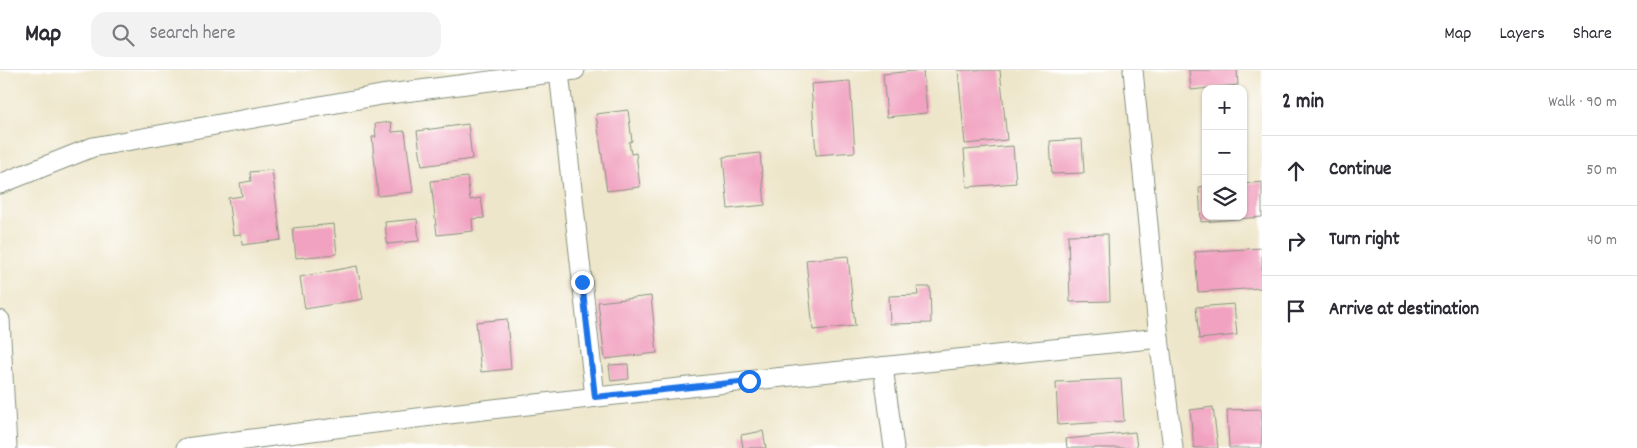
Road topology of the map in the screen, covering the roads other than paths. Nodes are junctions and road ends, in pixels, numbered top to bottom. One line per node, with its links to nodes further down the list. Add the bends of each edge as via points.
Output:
1 (1133, 70): 5 (street)
2 (567, 71): 3 (street, via 381,95 93,147); 7 (street)
3 (0, 184)
4 (0, 320): 8 (street)
5 (1159, 338): 6 (street); 11 (street)
6 (883, 367): 7 (street); 10 (street)
7 (595, 397): 9 (street)
8 (7, 448)
9 (186, 448)
10 (894, 448)
11 (1173, 448)

